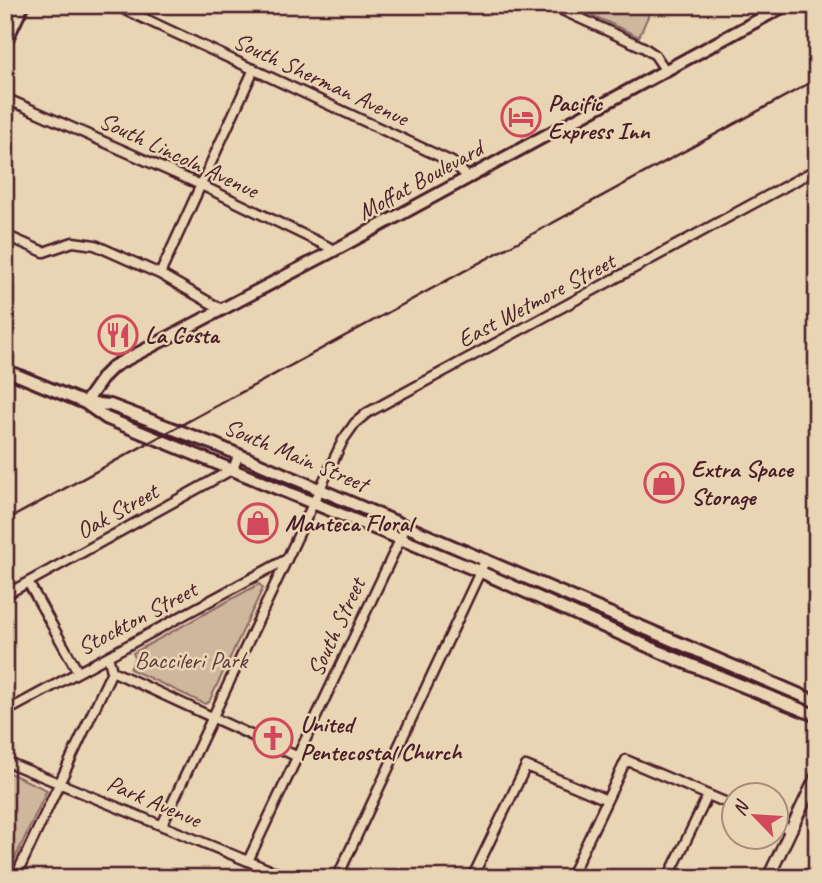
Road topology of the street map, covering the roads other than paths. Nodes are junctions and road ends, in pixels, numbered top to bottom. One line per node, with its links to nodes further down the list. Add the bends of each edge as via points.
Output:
1 (23, 5): 6 (main road)
2 (115, 5): 7 (street, South Sherman Avenue)
3 (550, 5): 5 (street); 8 (street, via 643,47)
4 (786, 5): 8 (main road, Moffat Boulevard)
5 (538, 9)
6 (5, 43)
7 (254, 69): 11 (street, South Sherman Avenue, via 452,162); 12 (street)
8 (666, 71): 11 (main road, Moffat Boulevard)
9 (5, 97): 12 (street, South Lincoln Avenue)
10 (817, 169): 21 (street, East Wetmore Street, via 367,413 343,440)
11 (468, 177): 14 (main road, Moffat Boulevard)
12 (201, 185): 14 (street, South Lincoln Avenue); 15 (street)
13 (5, 235): 15 (street, via 44,252 73,242 95,245)
14 (335, 250): 16 (main road, Moffat Boulevard)
15 (160, 274): 16 (street)
16 (221, 309): 18 (main road, Moffat Boulevard, via 114,366)
17 (5, 370): 18 (main road, South Main Street)
18 (85, 403): 19 (main road, South Main Street, via 110,405); 20 (main road, South Main Street, via 106,418)
19 (239, 454): 20 (street); 21 (main road, South Main Street)
20 (233, 470): 22 (main road, South Main Street); 28 (street, Oak Street)
21 (321, 488): 22 (street, East Wetmore Street); 23 (main road, South Main Street)
22 (313, 504): 24 (main road, South Main Street); 25 (street, East Wetmore Street)
23 (407, 525): 24 (street, South Street); 26 (main road, South Main Street)
24 (400, 538): 27 (main road, South Main Street); 39 (street, South Street)
25 (287, 559): 31 (street, Stockton Street); 38 (street, East Wetmore Street)
26 (486, 559): 27 (street); 30 (main road, South Main Street)
27 (481, 572): 32 (main road, South Main Street); 52 (street)
28 (28, 582): 29 (street, Oak Street); 34 (street)
29 (5, 594)
30 (681, 645): 32 (main road); 35 (main road, South Main Street)
31 (108, 656): 33 (street); 34 (street, Stockton Street)
32 (674, 658): 37 (main road, South Main Street)
33 (112, 671): 38 (street); 42 (street)
34 (78, 672): 36 (street, Stockton Street)
35 (817, 702)
36 (5, 712)
37 (817, 716)
38 (213, 718): 39 (street); 46 (street, East Wetmore Street)
39 (296, 756): 48 (street, South Street)
40 (5, 761): 42 (street, Park Avenue)
41 (817, 775): 47 (street)
42 (60, 784): 46 (street, Park Avenue); 49 (street)
43 (708, 795): 44 (street, via 626,760); 45 (street); 55 (street)
44 (607, 800): 53 (street, via 526,766); 54 (street)
45 (720, 800)
46 (162, 825): 48 (street, Park Avenue)
47 (791, 830): 56 (street)
48 (247, 861): 51 (street, Park Avenue)
49 (16, 875): 50 (street)
50 (29, 878)
51 (289, 878)
52 (337, 878)
53 (472, 878)
54 (570, 878)
55 (668, 878)
56 (768, 878)

